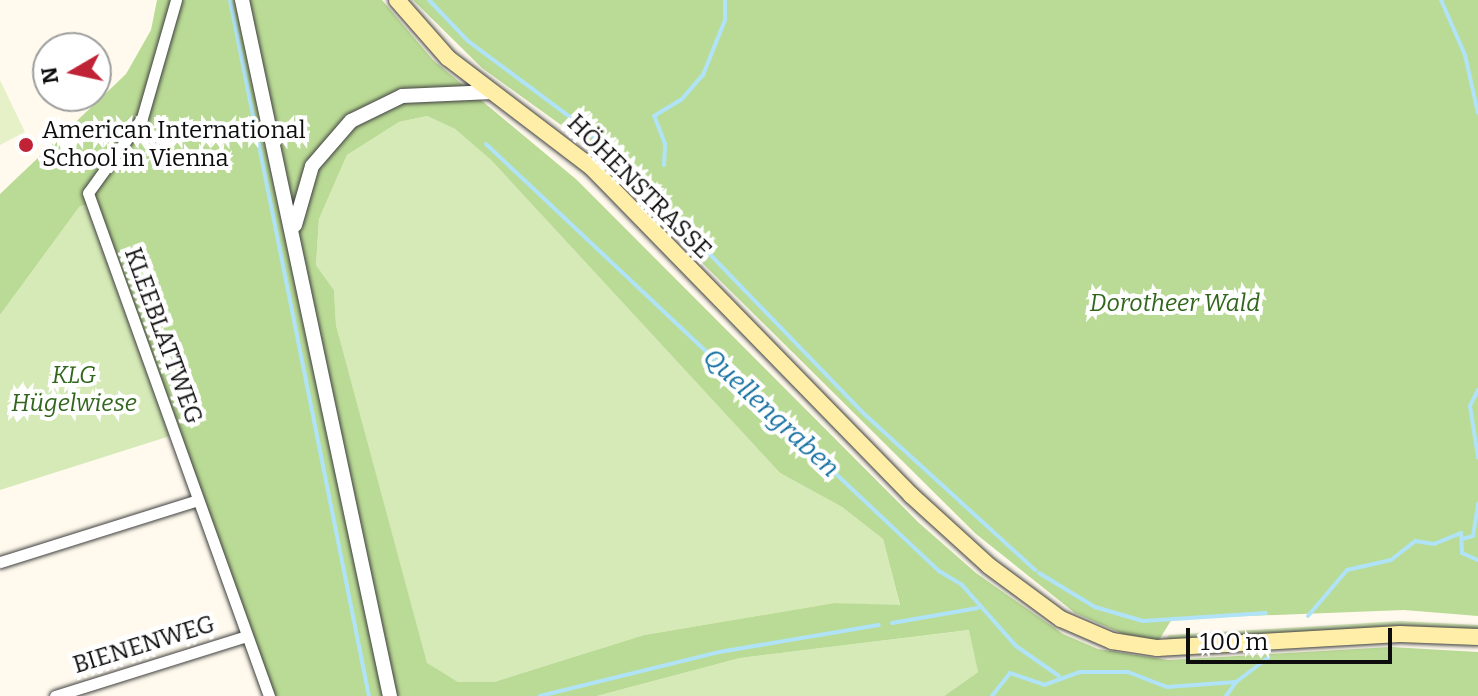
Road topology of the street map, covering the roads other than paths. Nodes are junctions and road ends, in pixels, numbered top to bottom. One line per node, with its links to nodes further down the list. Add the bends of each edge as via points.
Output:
1 (176, 0): 6 (street, KLEEBLATTWEG, via 142,118 88,193)
2 (242, 0): 5 (street)
3 (397, 0): 4 (main road, HÖHENSTRASSE, via 434,45)
4 (492, 92): 5 (street, via 402,96 351,121 312,166); 9 (main road, HÖHENSTRASSE, via 591,167 850,438 1040,605 1079,629 1127,645 1400,634)
5 (293, 237): 12 (street)
6 (198, 500): 7 (street); 8 (street, KLEEBLATTWEG)
7 (0, 562)
8 (246, 636): 10 (street, BIENENWEG); 11 (street, KLEEBLATTWEG)
9 (1478, 637)
10 (55, 696)
11 (269, 696)
12 (390, 696)

